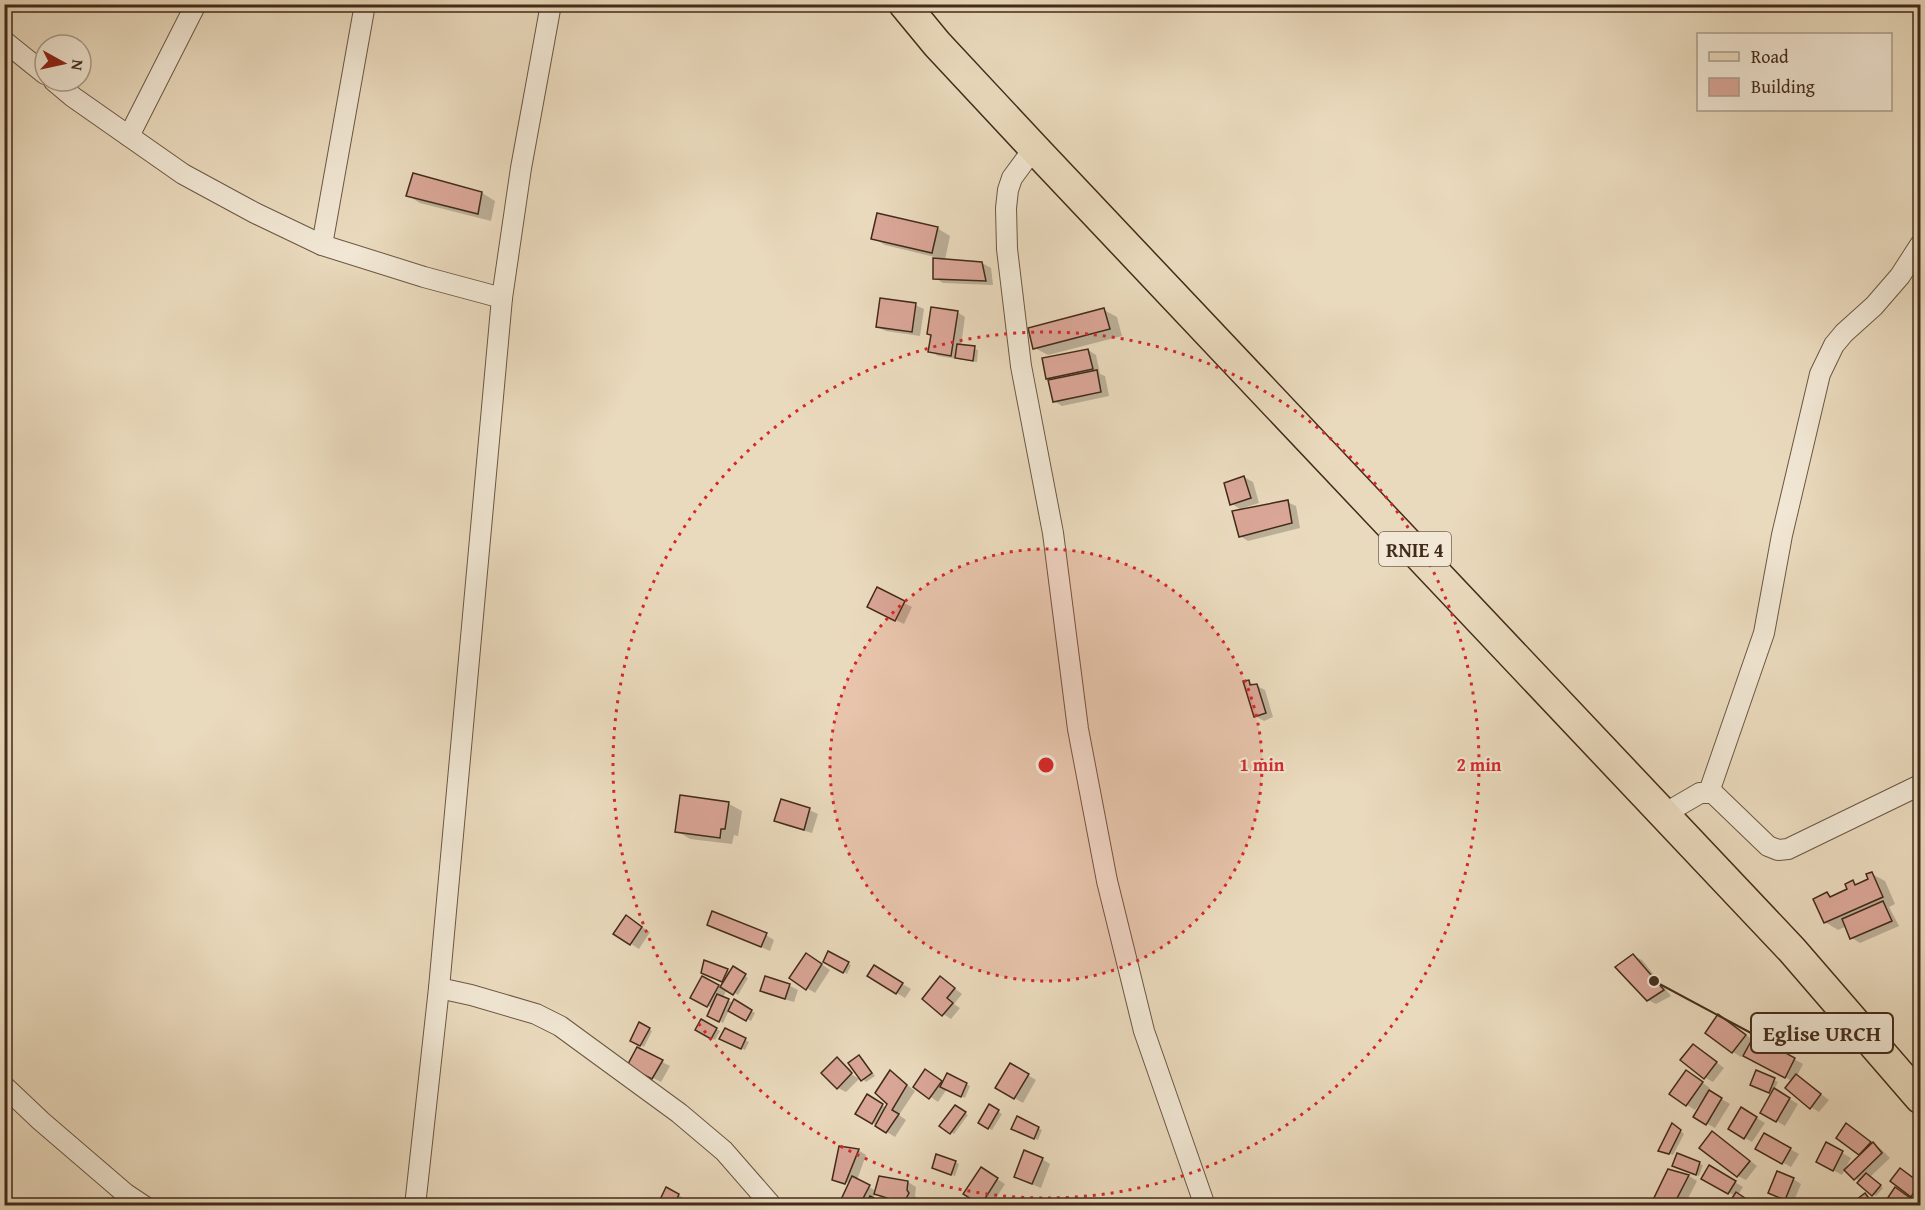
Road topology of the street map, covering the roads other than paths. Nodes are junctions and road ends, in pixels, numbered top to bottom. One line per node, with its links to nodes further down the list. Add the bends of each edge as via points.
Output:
1 (196, 4): 8 (street)
2 (365, 4): 10 (street)
3 (904, 4): 9 (main road, RNIE 4)
4 (548, 5): 12 (street)
5 (4, 41): 6 (street)
6 (33, 64)
7 (70, 93): 8 (street)
8 (129, 136): 10 (street, via 183,174)
9 (1034, 148): 15 (main road, RNIE 4); 22 (street, via 1008,190 1007,249 1021,366 1053,532 1078,729 1107,881 1144,1031)
10 (322, 244): 12 (street, via 424,278)
11 (1920, 245): 14 (street, via 1900,276 1834,345 1820,374 1782,535 1764,633)
12 (502, 298): 16 (street)
13 (1920, 785): 14 (street, via 1820,835 1778,850 1768,846 1716,794)
14 (1709, 792): 15 (street, via 1700,793)
15 (1664, 814): 18 (main road, RNIE 4, via 1792,950)
16 (438, 988): 20 (street); 21 (street, via 505,1004 560,1026 724,1151)
17 (4, 1086): 19 (street)
18 (1920, 1098)
19 (144, 1206)
20 (415, 1206)
21 (772, 1206)
22 (1205, 1206)

